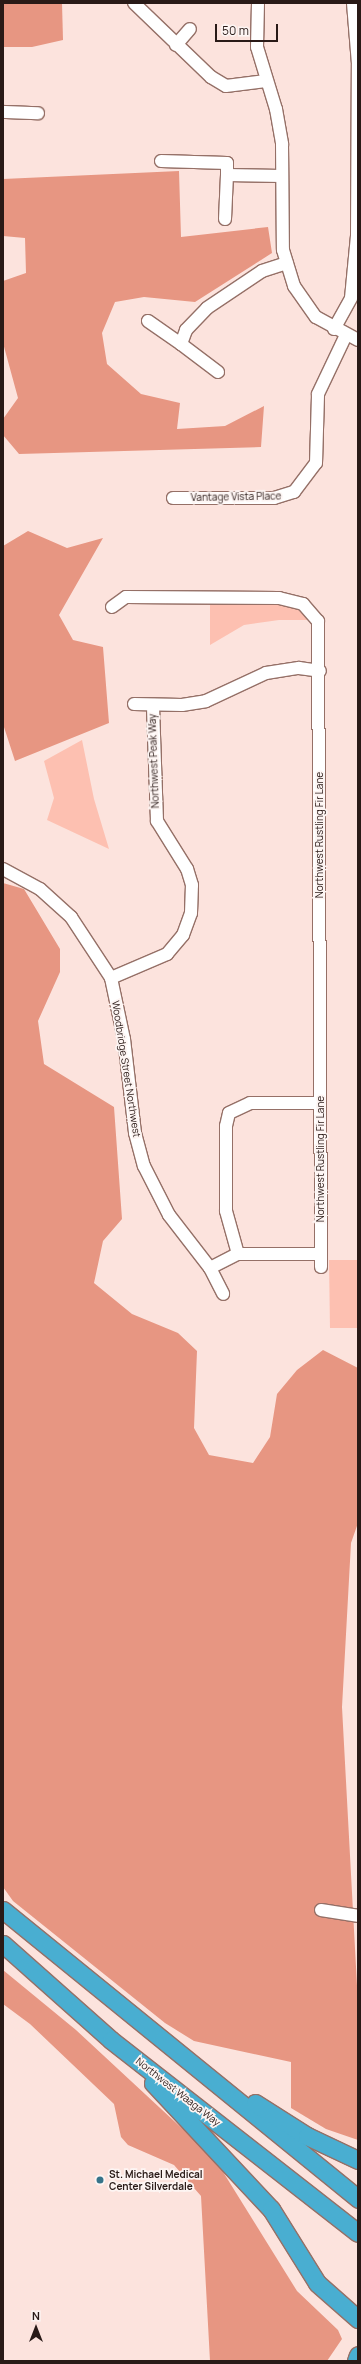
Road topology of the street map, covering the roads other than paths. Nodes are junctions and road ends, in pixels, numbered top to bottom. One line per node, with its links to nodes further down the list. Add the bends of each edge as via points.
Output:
1 (134, 3): 5 (street)
2 (258, 3): 6 (street, via 257,47)
3 (353, 3): 15 (street, via 358,64 357,236 351,298)
4 (190, 29): 5 (street)
5 (176, 45): 6 (street, via 211,77 226,86)
6 (266, 81): 11 (street, via 276,109 282,144)
7 (3, 112): 8 (street)
8 (38, 113)
9 (161, 161): 10 (street, via 227,163)
10 (227, 175): 11 (street); 12 (street)
11 (281, 176): 13 (street)
12 (225, 220)
13 (287, 263): 15 (street, via 294,286 316,317); 18 (street, via 262,271 207,308 186,330)
14 (148, 321): 18 (street)
15 (334, 329): 16 (street)
16 (346, 334): 17 (street); 20 (street, Vantage Vista Place, via 318,394 316,463 299,487 286,496 274,498)
17 (358, 340)
18 (181, 344): 19 (street)
19 (218, 372)
20 (173, 498)
21 (112, 608): 22 (street, Northwest Rustling Fir Lane, via 126,598 296,601 310,609 318,621)
22 (320, 671): 24 (street, via 299,668 279,670 248,680 206,701); 27 (street, Northwest Rustling Fir Lane)
23 (134, 704): 24 (street)
24 (152, 705): 26 (street, Northwest Peak Way, via 157,821 187,869 192,885 191,913 183,935 167,954)
25 (3, 869): 26 (street, Woodbridge Street Northwest, via 40,889 71,917)
26 (111, 978): 31 (street, Woodbridge Street Northwest, via 124,1039 135,1133 144,1166 169,1214)
27 (320, 1103): 28 (street, via 250,1103 229,1113 226,1126 226,1211); 29 (street, Northwest Rustling Fir Lane)
28 (238, 1254): 29 (street); 31 (street)
29 (321, 1254): 30 (street, Northwest Rustling Fir Lane)
30 (321, 1267)
31 (210, 1268): 32 (street, Woodbridge Street Northwest)
32 (223, 1294)
33 (3, 1910): 37 (highway)
34 (321, 1910): 35 (street)
35 (358, 1916)
36 (3, 1944): 38 (highway, Northwest Waaga Way)
37 (144, 2027): 39 (highway, via 290,2126); 40 (highway)
38 (111, 2040): 41 (highway, Northwest Waaga Way); 42 (highway, via 239,2171 271,2209 306,2270)
39 (358, 2160)
40 (358, 2199)
41 (358, 2233)
42 (344, 2307): 43 (highway); 44 (highway)
43 (358, 2319)
44 (358, 2328)
45 (358, 2355): 46 (highway)
46 (356, 2361)

